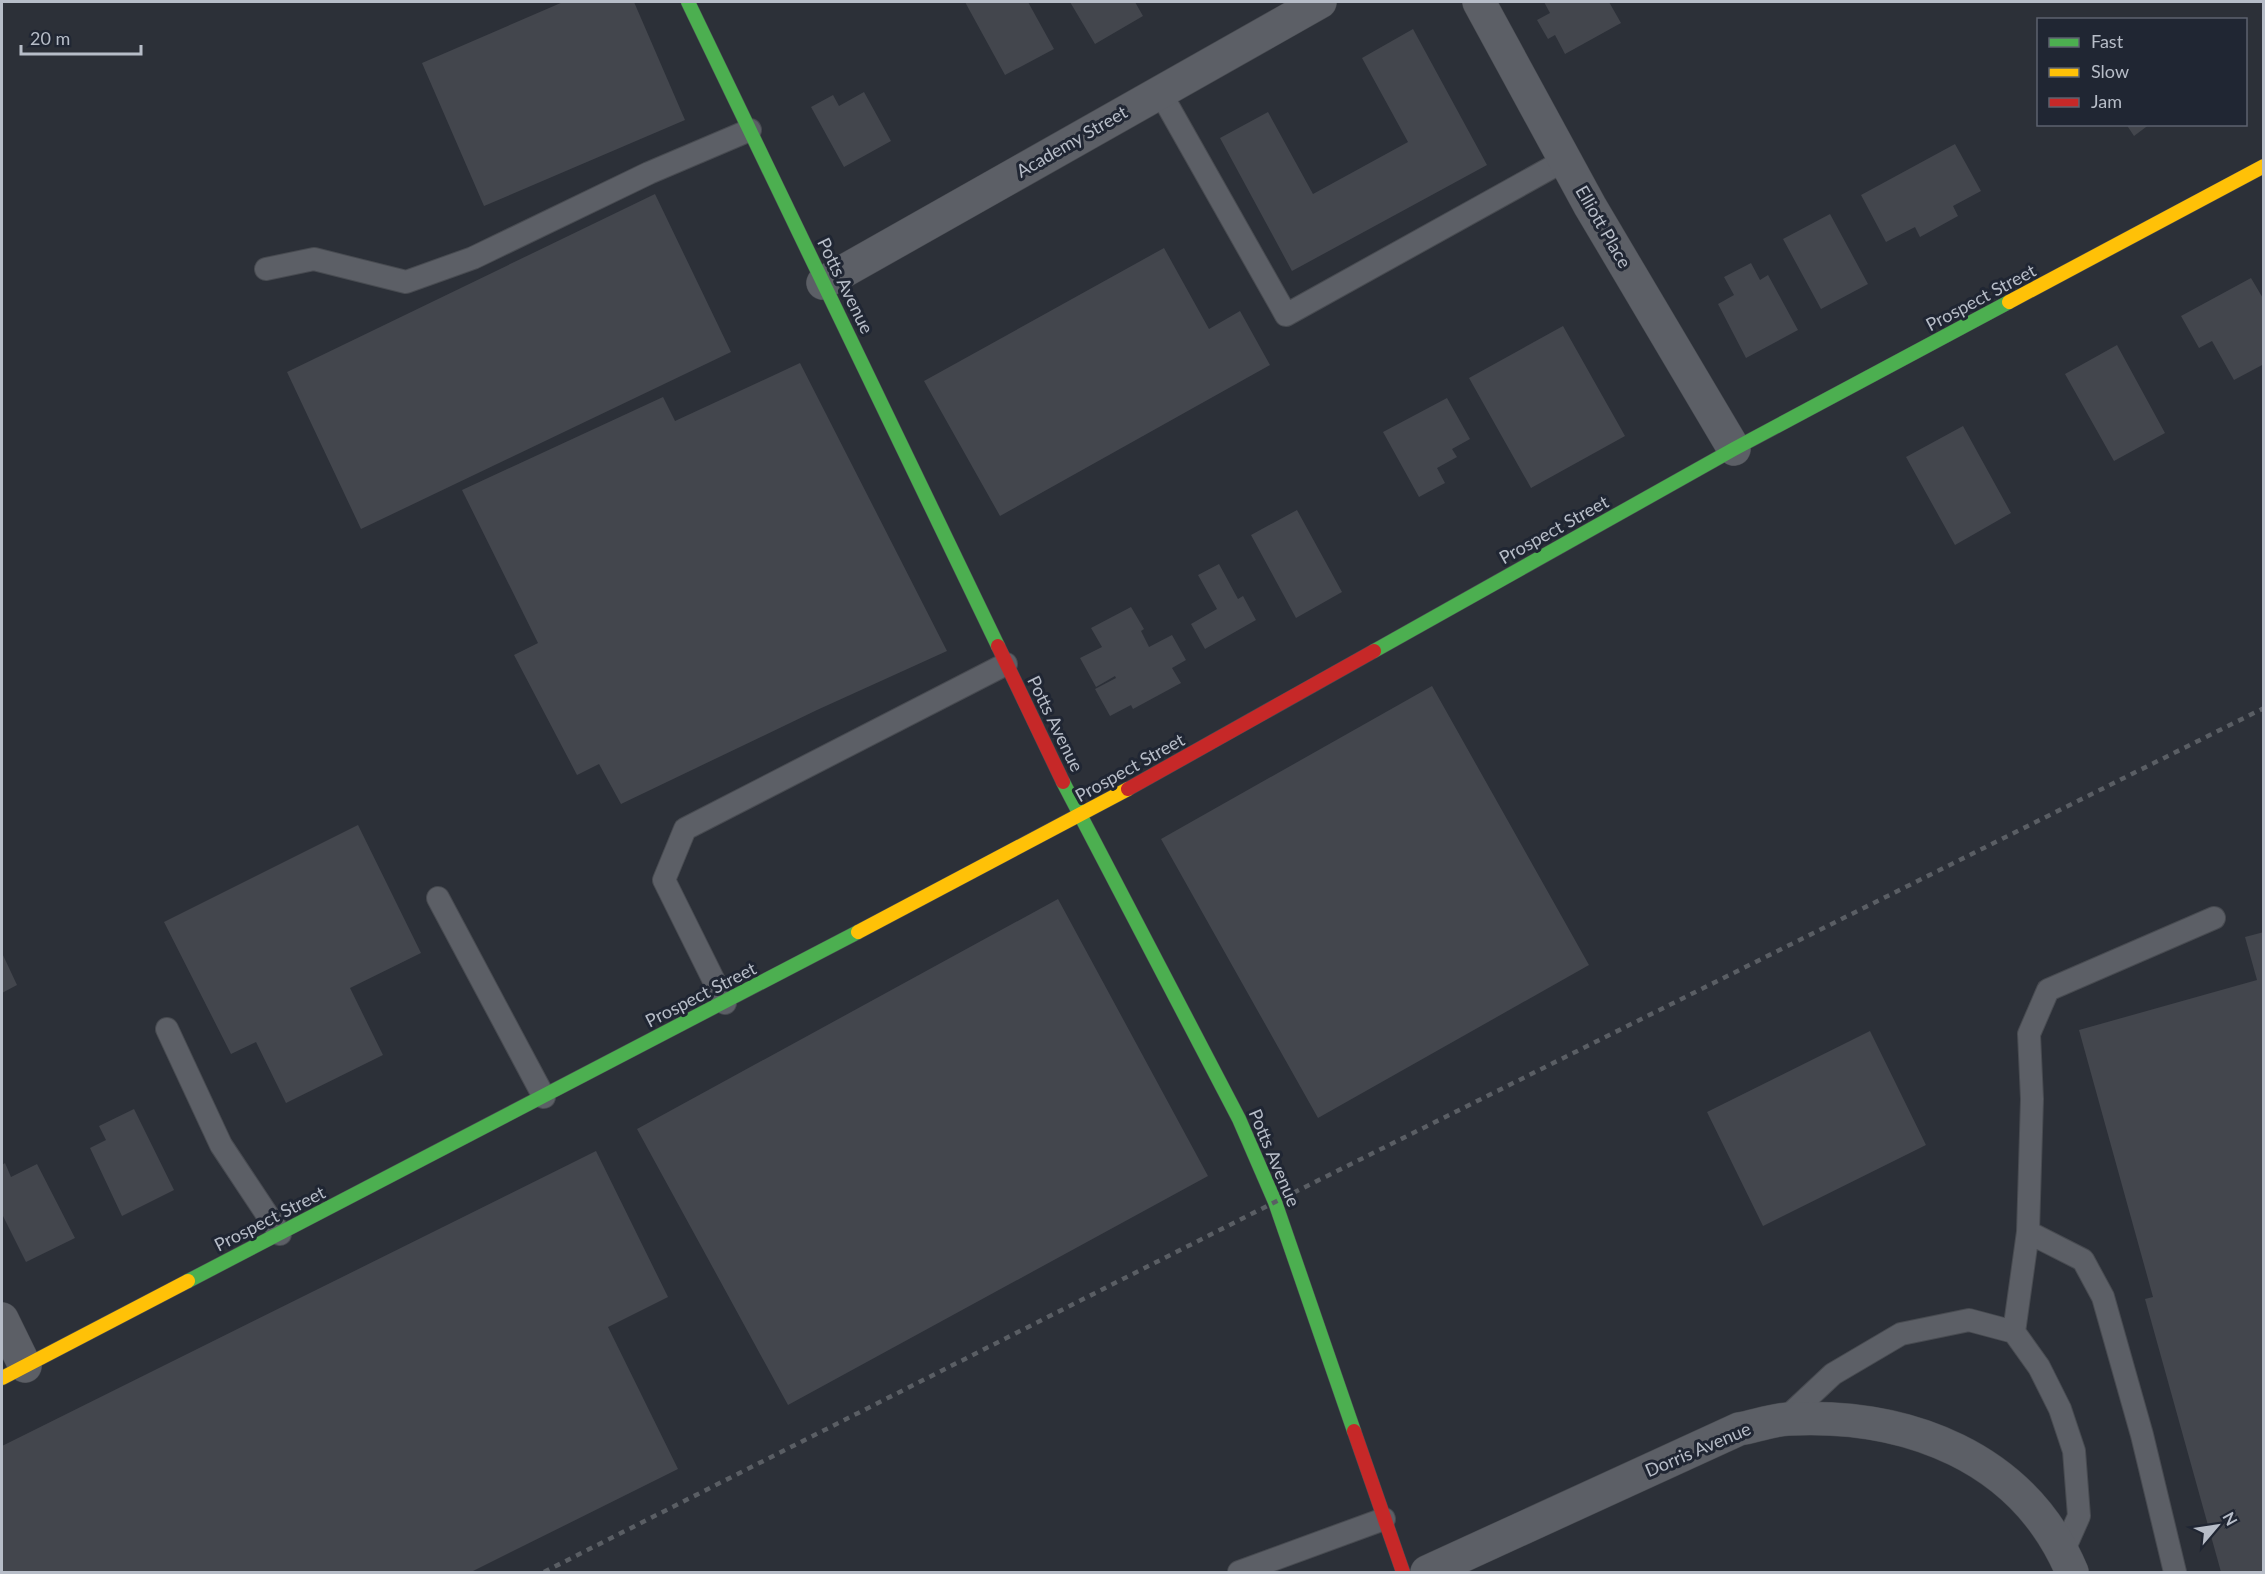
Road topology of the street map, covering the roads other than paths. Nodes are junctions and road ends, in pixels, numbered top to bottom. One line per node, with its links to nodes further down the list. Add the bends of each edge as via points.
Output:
1 (688, 2): 5 (street, Potts Avenue)
2 (1320, 2): 4 (street, Academy Street)
3 (1479, 2): 6 (street, Elliott Place)
4 (1160, 92): 6 (lane, via 1286,315); 9 (street, Academy Street)
5 (750, 130): 8 (lane, via 473,258 406,282 314,259); 9 (street, Potts Avenue)
6 (1565, 160): 10 (street, Elliott Place)
7 (2264, 166): 10 (street, Prospect Street)
8 (266, 269)
9 (823, 283): 11 (street, Potts Avenue)
10 (1734, 449): 12 (street, Prospect Street)
11 (1006, 664): 12 (street, Potts Avenue); 15 (lane, via 686,829 664,880)
12 (1080, 816): 15 (street, Prospect Street); 24 (street, Potts Avenue, via 1239,1119 1275,1202)
13 (438, 898): 17 (lane)
14 (2214, 918): 18 (lane, via 2048,990 2029,1034)
15 (725, 1003): 17 (street, Prospect Street)
16 (167, 1029): 19 (lane, via 221,1145)
17 (544, 1097): 19 (street, Prospect Street)
18 (2028, 1233): 21 (lane); 29 (lane, via 2083,1260 2103,1297)
19 (280, 1234): 22 (street, Prospect Street)
20 (2, 1320): 22 (street)
21 (2014, 1332): 23 (lane, via 1970,1320 1901,1334 1833,1374); 25 (lane, via 2044,1377 2074,1451 2079,1516)
22 (13, 1372)
23 (1785, 1419): 25 (street, Dorris Avenue, via 1851,1419 1916,1433 1955,1449 2000,1476 2039,1514); 28 (street, Dorris Avenue, via 1739,1429)
24 (1384, 1519): 26 (lane); 27 (street, Potts Avenue)
25 (2068, 1562)
26 (1239, 1572)
27 (1402, 1572)
28 (1427, 1572)
29 (2175, 1572)

